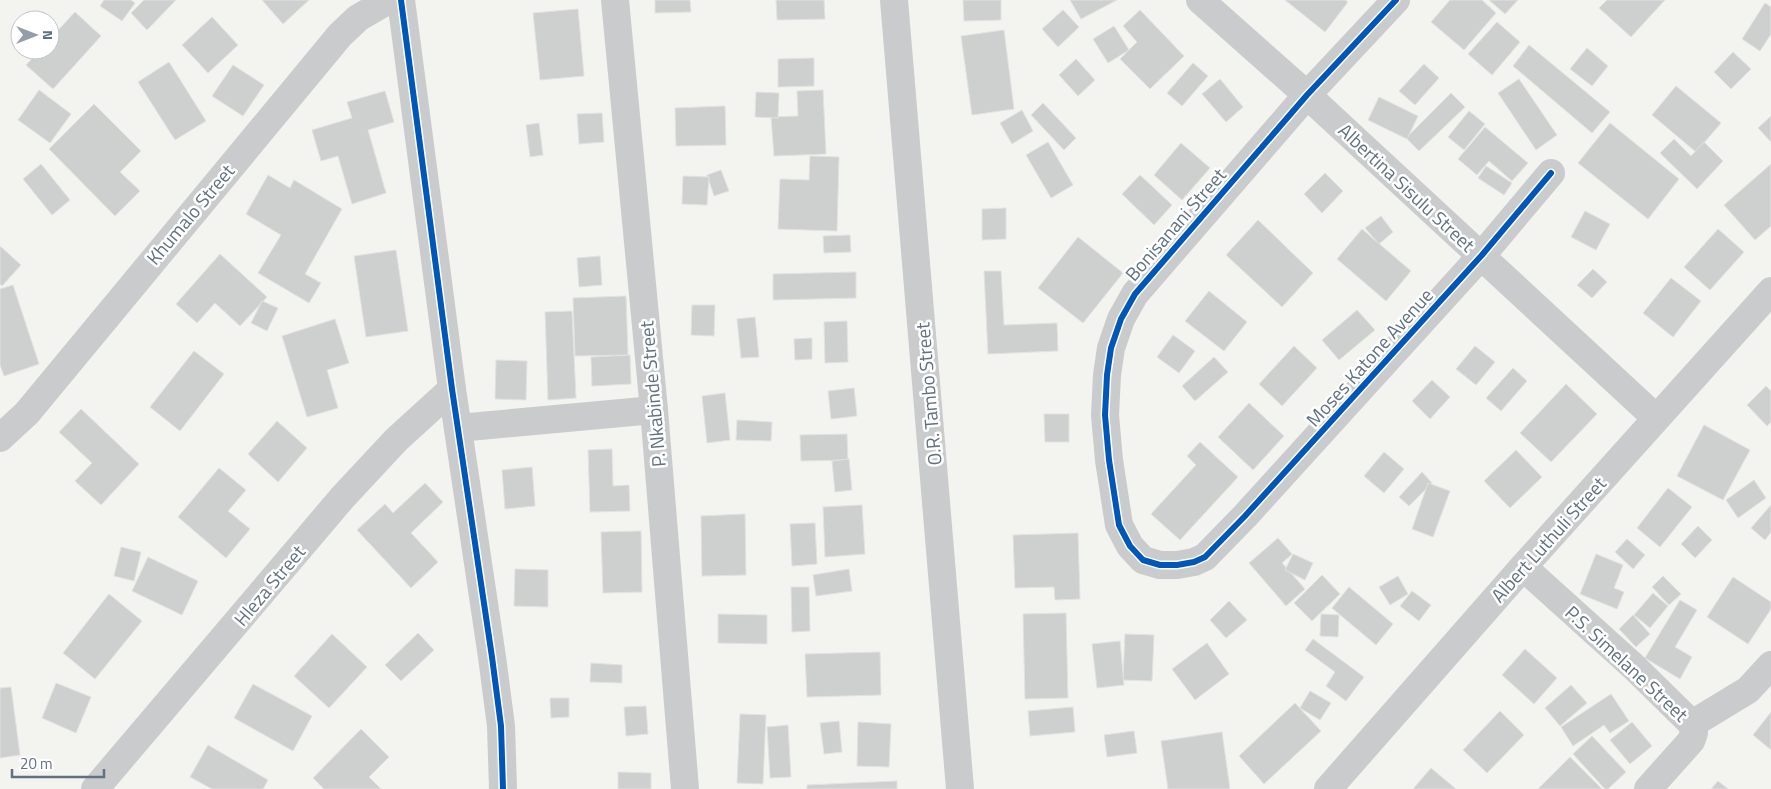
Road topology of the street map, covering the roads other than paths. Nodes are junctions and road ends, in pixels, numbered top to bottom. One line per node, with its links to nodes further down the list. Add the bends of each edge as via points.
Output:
1 (389, 0): 15 (street, Khumalo Street, via 358,18 340,35 27,413)
2 (401, 0): 11 (street)
3 (615, 0): 12 (street, P. Nkabinde Street)
4 (894, 0): 23 (street, O.R. Tambo Street)
5 (1200, 0): 7 (street, Albertina Sisulu Street)
6 (1396, 0): 7 (street, Bonisanani Street)
7 (1307, 95): 9 (street, Albertina Sisulu Street); 16 (street, Bonisanani Street, via 1135,294 1121,319 1111,348 1105,415 1119,525 1130,546 1143,560 1177,565)
8 (1551, 173): 9 (street, Moses Katone Avenue)
9 (1482, 255): 13 (street, Albertina Sisulu Street); 16 (street, Moses Katone Avenue)
10 (1771, 291): 13 (street, Albert Luthuli Street)
11 (452, 389): 14 (street); 20 (street, Hleza Street, via 396,440 342,498)
12 (654, 410): 14 (street); 22 (street, P. Nkabinde Street)
13 (1656, 418): 17 (street, Albert Luthuli Street)
14 (458, 428): 21 (street, via 501,726)
15 (0, 438)
16 (1205, 557)
17 (1523, 567): 19 (street, P.S. Simelane Street); 24 (street, Albert Luthuli Street)
18 (1771, 664): 19 (street, via 1748,690)
19 (1692, 724): 25 (street, P.S. Simelane Street, via 1692,742)
20 (95, 789)
21 (503, 789)
22 (686, 789)
23 (960, 789)
24 (1328, 789)
25 (1648, 789)

